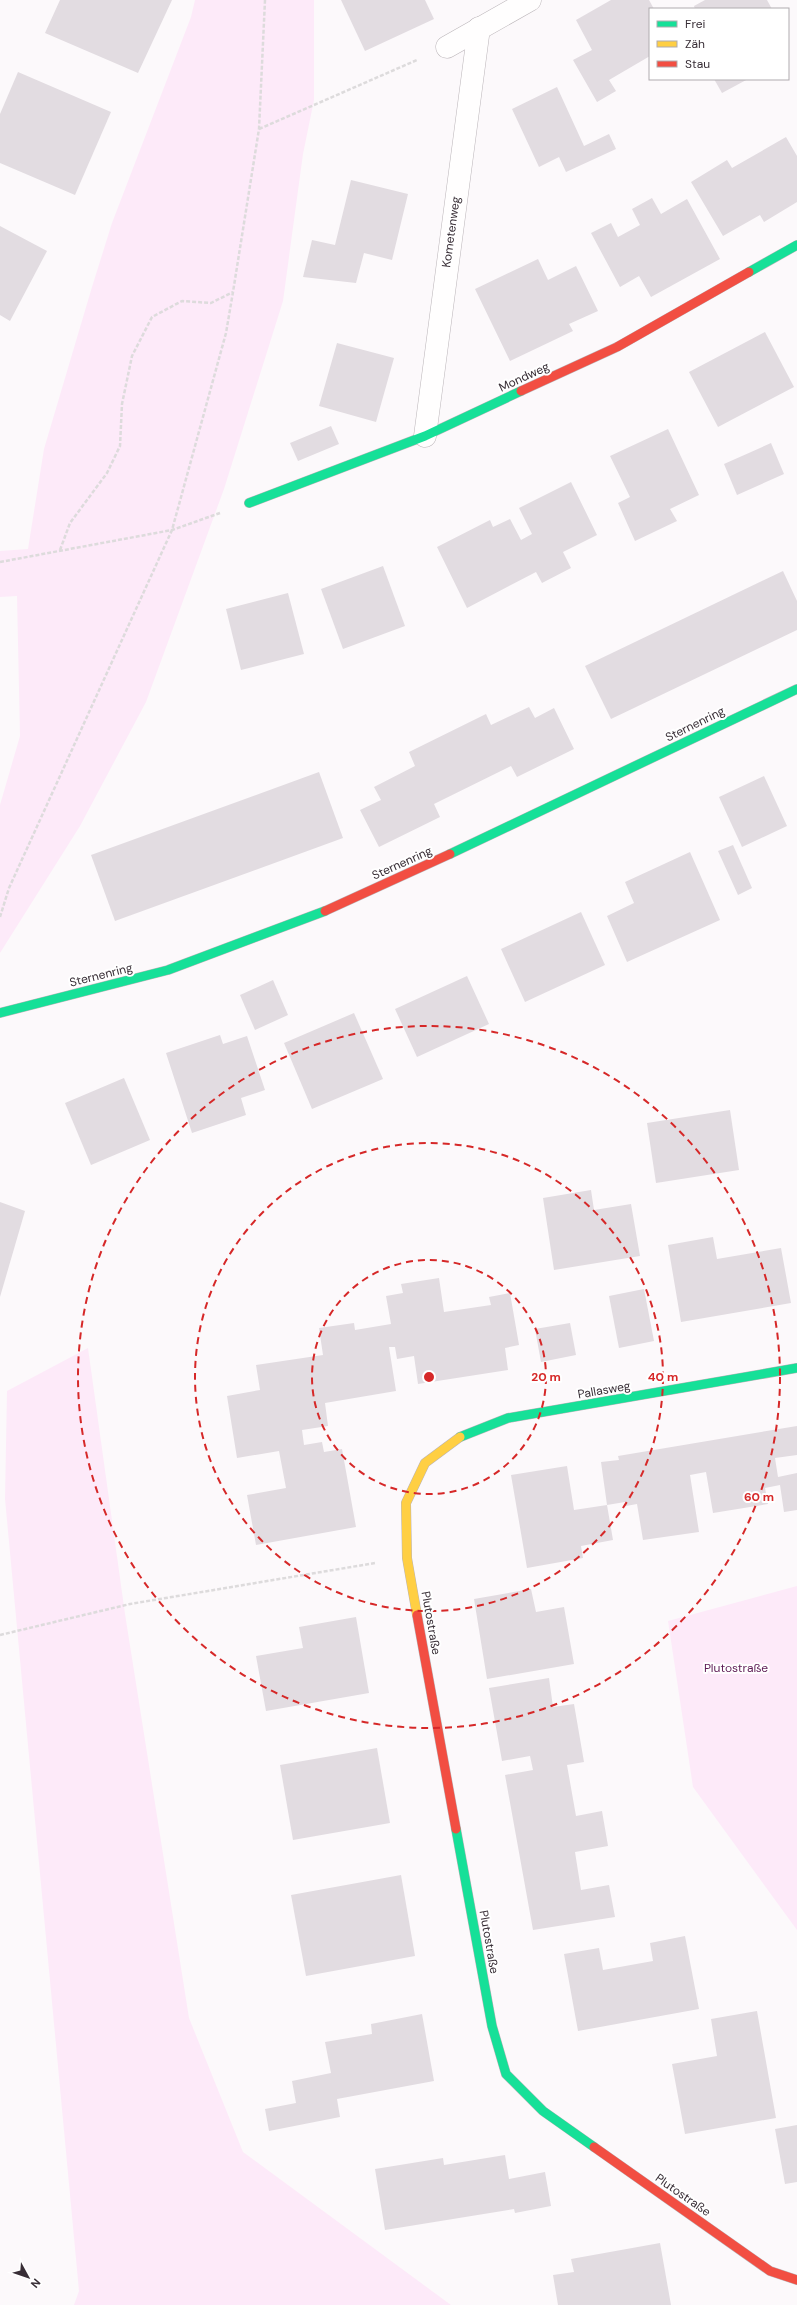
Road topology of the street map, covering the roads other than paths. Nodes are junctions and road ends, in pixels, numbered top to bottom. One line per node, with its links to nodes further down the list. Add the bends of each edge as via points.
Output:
1 (530, 0): 2 (street)
2 (479, 28): 3 (street); 5 (street, Kometenweg)
3 (447, 47)
4 (797, 246): 5 (street, Mondweg, via 617,347)
5 (425, 436): 6 (street, Mondweg)
6 (249, 503)
7 (797, 689): 8 (street, Sternenring, via 332,908 168,970)
8 (0, 1014)
9 (797, 1368): 10 (street, Pallasweg, via 508,1418 463,1435)
10 (426, 1463): 11 (street, Plutostraße, via 406,1503 407,1558 492,2026 506,2074 543,2111 770,2271)
11 (797, 2280)

